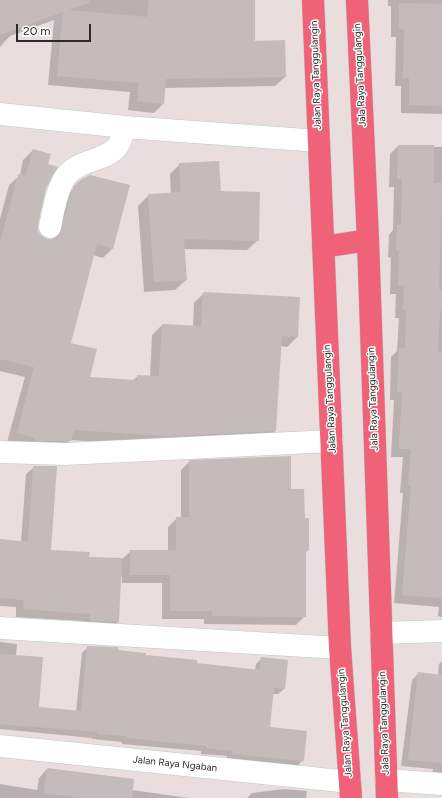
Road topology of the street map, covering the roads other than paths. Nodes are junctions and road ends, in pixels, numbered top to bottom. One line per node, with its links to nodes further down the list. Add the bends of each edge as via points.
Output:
1 (313, 0): 5 (highway, Jalan Raya Tanggulangin)
2 (357, 0): 7 (highway, Jala Raya Tanggulangin)
3 (0, 114): 4 (street)
4 (126, 127): 5 (street); 6 (street, via 118,146 108,154 75,167 65,176)
5 (319, 141): 8 (highway, Jalan Raya Tanggulangin)
6 (50, 227)
7 (368, 240): 8 (highway); 13 (highway, Jala Raya Tanggulangin)
8 (322, 247): 9 (highway, Jalan Raya Tanggulangin)
9 (332, 441): 10 (street, via 65,454); 14 (highway, Jalan Raya Tanggulangin)
10 (0, 452)
11 (0, 628): 14 (street)
12 (442, 631): 13 (street)
13 (380, 633): 17 (highway, Jala Raya Tanggulangin)
14 (340, 648): 18 (highway, Jalan Raya Tanggulangin)
15 (0, 746): 18 (street, Jalan Raya Ngaban)
16 (442, 784): 17 (street)
17 (387, 789)
18 (350, 790)

